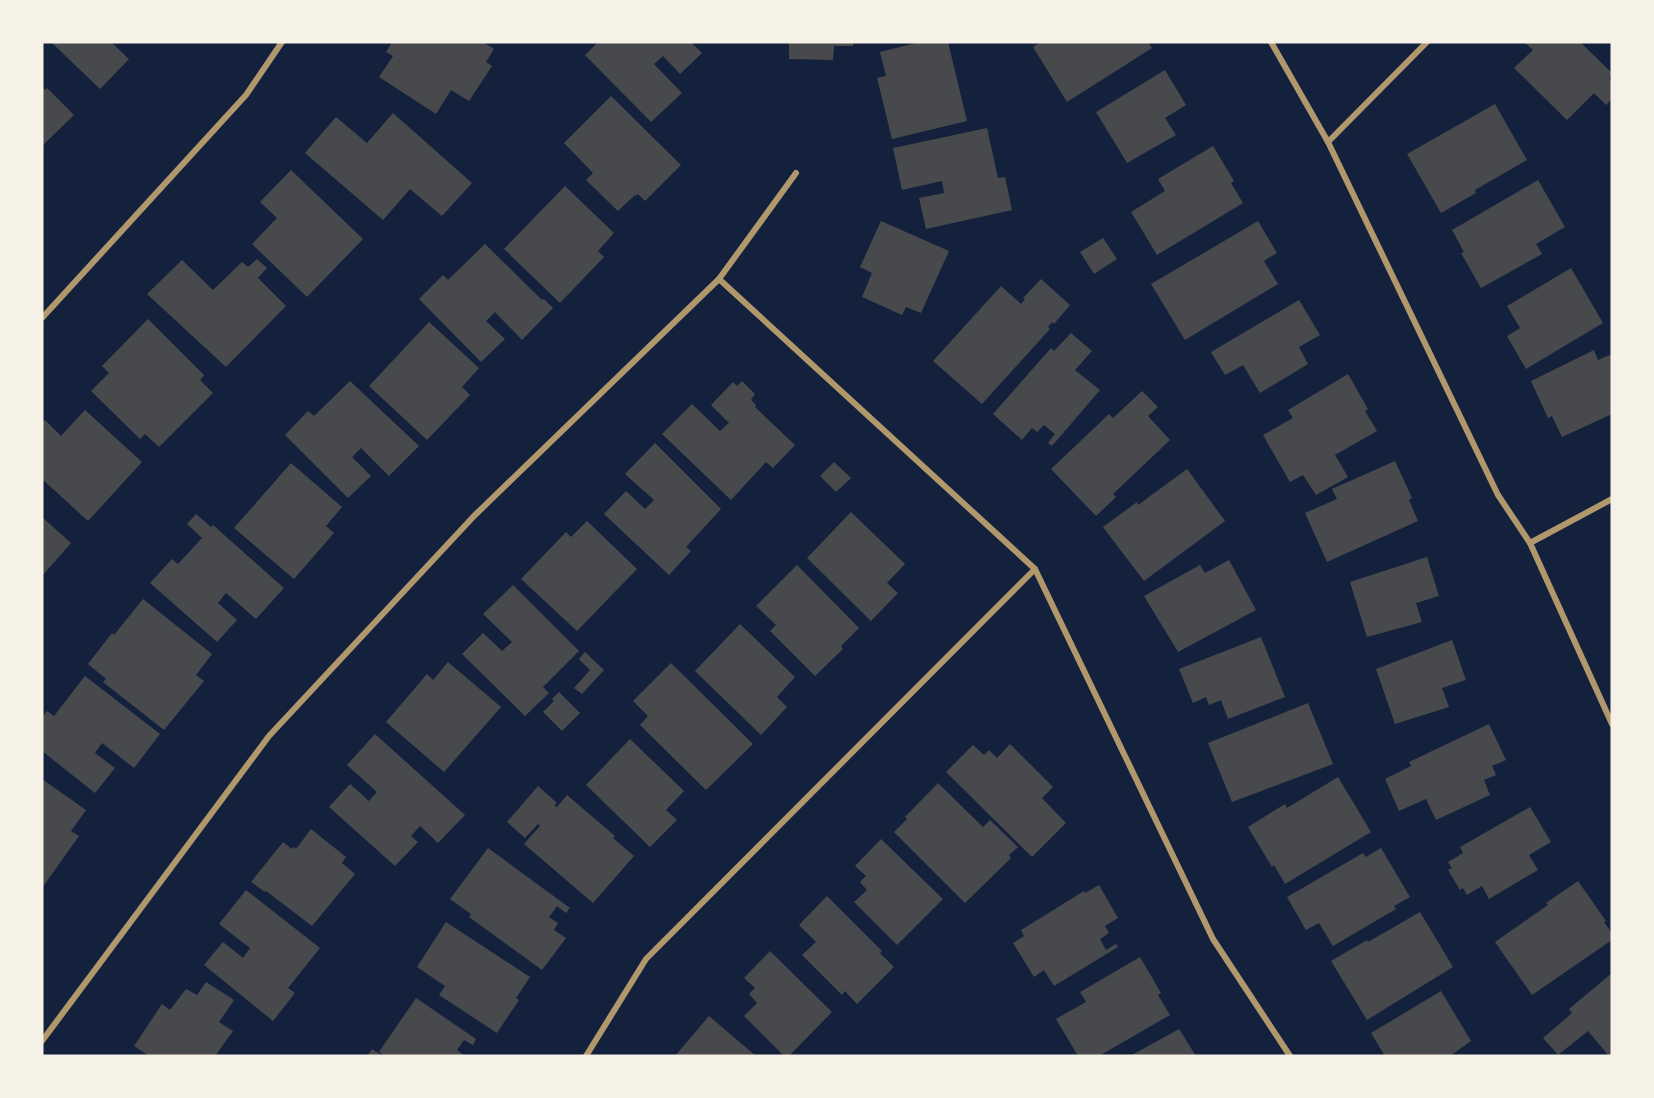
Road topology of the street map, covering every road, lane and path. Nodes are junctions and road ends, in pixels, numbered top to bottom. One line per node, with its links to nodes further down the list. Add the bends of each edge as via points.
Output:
1 (282, 42): 7 (street, via 246,95)
2 (1271, 42): 4 (street)
3 (1427, 42): 4 (street)
4 (1328, 142): 9 (street, via 1498,495)
5 (796, 173): 6 (street)
6 (719, 279): 10 (street); 12 (street, via 474,516 269,736)
7 (42, 318)
8 (1612, 499): 9 (street)
9 (1530, 543): 11 (street)
10 (1035, 569): 13 (street, via 646,959); 14 (street, via 1213,939)
11 (1612, 724)
12 (42, 1041)
13 (586, 1056)
14 (1290, 1056)

